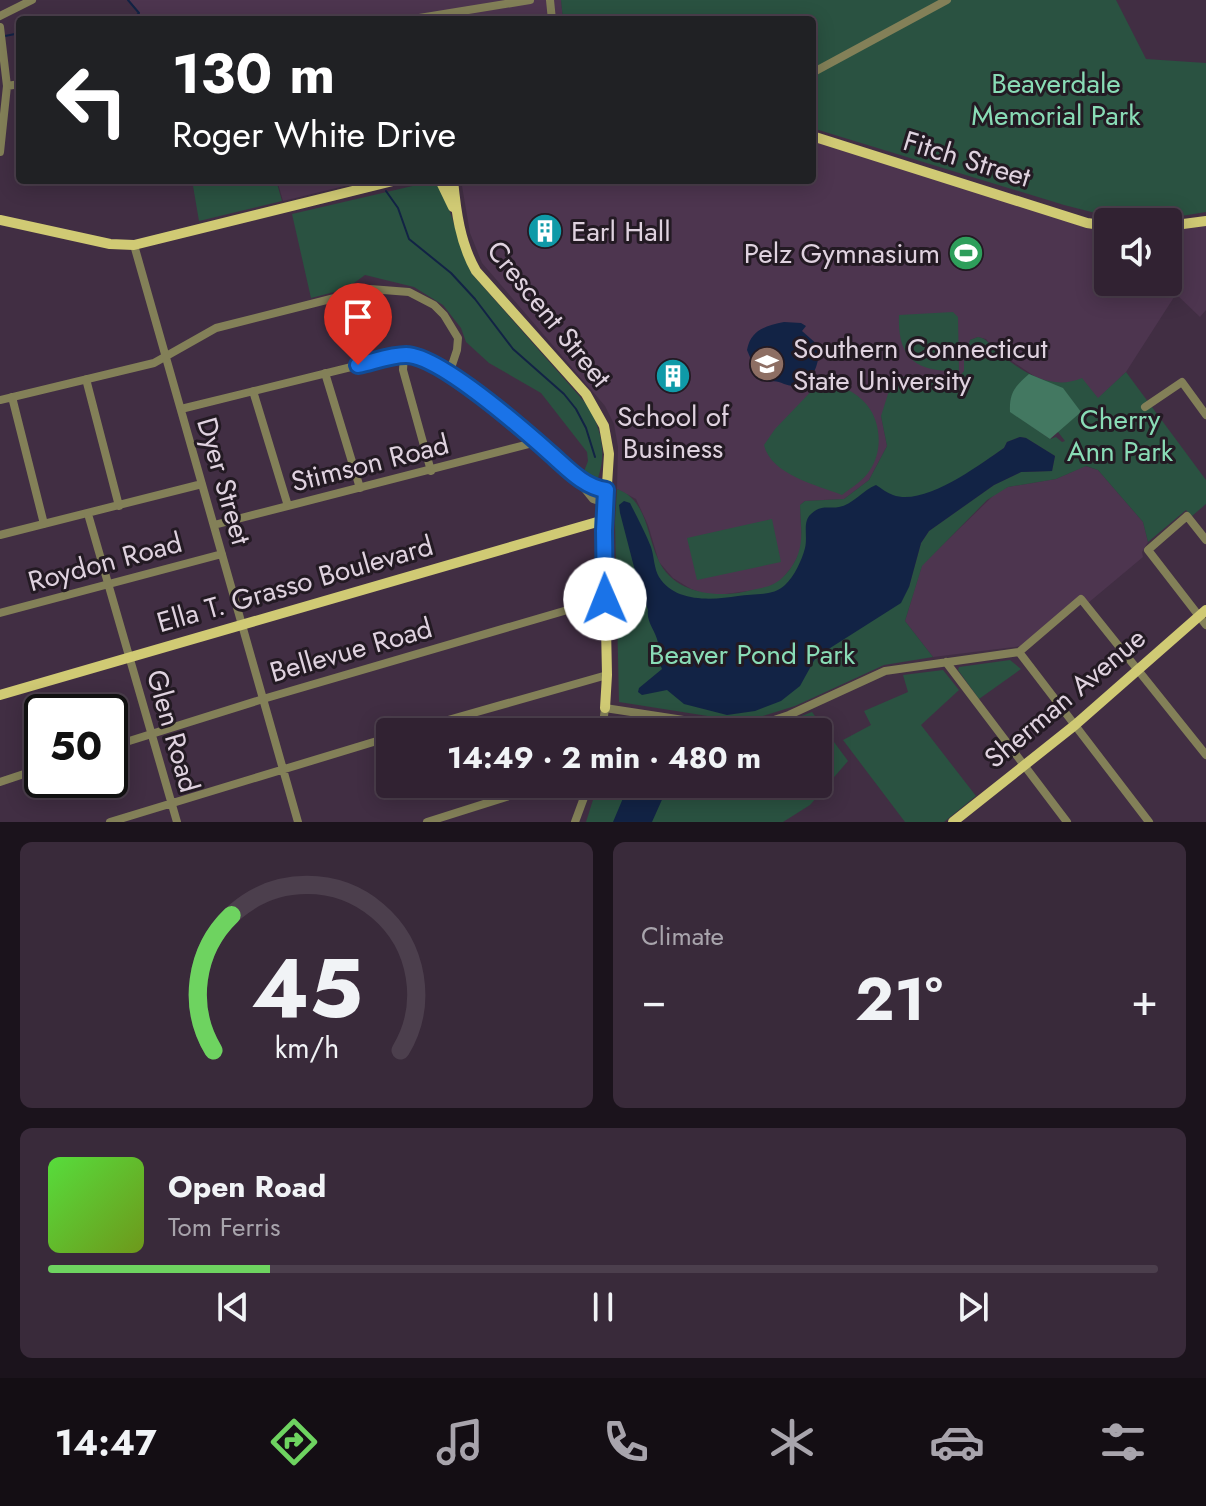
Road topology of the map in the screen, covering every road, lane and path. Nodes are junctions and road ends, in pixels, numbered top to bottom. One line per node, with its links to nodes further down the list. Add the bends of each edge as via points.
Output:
1 (32, 0): 4 (street)
2 (530, 0): 5 (street)
3 (947, 0): 7 (street)
4 (0, 16)
5 (432, 16)
6 (0, 29): 9 (street)
7 (816, 71)
8 (16, 85): 9 (street)
9 (7, 86): 11 (street)
10 (816, 137): 18 (main road, Fitch Street)
11 (0, 152)
12 (381, 184): 20 (main road)
13 (442, 184): 15 (main road, Crescent Street)
14 (453, 184): 15 (main road, Crescent Street)
15 (456, 212): 37 (main road, Crescent Street, via 476,271 598,412 609,445)
16 (0, 220): 20 (main road)
17 (1206, 221): 19 (main road)
18 (1094, 224)
19 (1182, 224)
20 (134, 245): 22 (street, Dyer Street)
21 (404, 354): 23 (street); 24 (street); 33 (street, via 403,370)
22 (166, 357): 24 (street, via 216,328 370,289 395,289 423,298 453,327 457,350); 25 (street); 30 (street, Dyer Street)
23 (325, 373): 26 (street); 36 (street)
24 (449, 374): 32 (street)
25 (86, 379): 27 (street); 39 (street)
26 (253, 391): 30 (street); 40 (street)
27 (12, 397): 28 (street); 43 (street)
28 (0, 400)
29 (1145, 407): 31 (street, via 1182,382)
30 (181, 409): 35 (street, Dyer Street)
31 (1206, 415)
32 (537, 442): 33 (street, Stimson Road); 34 (street)
33 (431, 471): 36 (street, Stimson Road)
34 (574, 474): 37 (street); 38 (street, via 589,496)
35 (202, 484): 39 (street); 44 (street, Dyer Street)
36 (360, 488): 40 (street, Stimson Road)
37 (606, 490): 38 (main road, Crescent Street)
38 (605, 503): 42 (main road, Crescent Street)
39 (119, 506): 41 (street)
40 (288, 506): 44 (street, Stimson Road)
41 (88, 514): 43 (street); 48 (street, Glen Road)
42 (604, 520): 49 (main road, Crescent Street); 52 (main road, Ella T. Grasso Boulevard)
43 (44, 524): 45 (street)
44 (214, 525): 47 (street, Dyer Street)
45 (0, 535)
46 (1206, 540): 51 (street, via 1187,516 1148,550)
47 (222, 554): 48 (street, Roydon Road); 52 (street, Dyer Street)
48 (108, 584): 50 (street, Roydon Road); 54 (street, Glen Road)
49 (605, 599): 57 (main road, Crescent Street); 59 (street, Bellevue Road)
50 (0, 613)
51 (1204, 617): 56 (main road, Sherman Avenue)
52 (242, 624): 54 (main road, Ella T. Grasso Boulevard); 59 (street, Dyer Street)
53 (1019, 652): 55 (street); 56 (street, via 1081,599); 63 (street)
54 (129, 658): 58 (main road, Ella T. Grasso Boulevard); 64 (street, Glen Road)
55 (946, 662): 60 (street, via 880,673 758,724 703,723); 68 (street)
56 (1138, 670): 63 (main road, Sherman Avenue); 67 (street)
57 (607, 675): 60 (main road, Crescent Street); 61 (street)
58 (0, 695)
59 (263, 699): 64 (street, Bellevue Road); 69 (street, Dyer Street)
60 (605, 708): 62 (street, Crescent Street)
61 (455, 718)
62 (604, 718)
63 (1075, 725): 68 (main road, Sherman Avenue); 82 (street)
64 (152, 733): 65 (street, Bellevue Road); 74 (street, Glen Road)
65 (128, 741)
66 (376, 741): 69 (street)
67 (1206, 755)
68 (1023, 765): 80 (main road, Sherman Avenue); 81 (street)
69 (283, 768): 74 (street); 77 (street, Dyer Street)
70 (24, 774): 71 (street)
71 (0, 782)
72 (503, 798): 78 (street)
73 (584, 798): 79 (street)
74 (171, 802): 75 (street); 76 (street, Glen Road)
75 (110, 822)
76 (177, 822)
77 (298, 822)
78 (427, 822)
79 (575, 822)
80 (953, 822)
81 (1067, 822)
82 (1149, 822)

